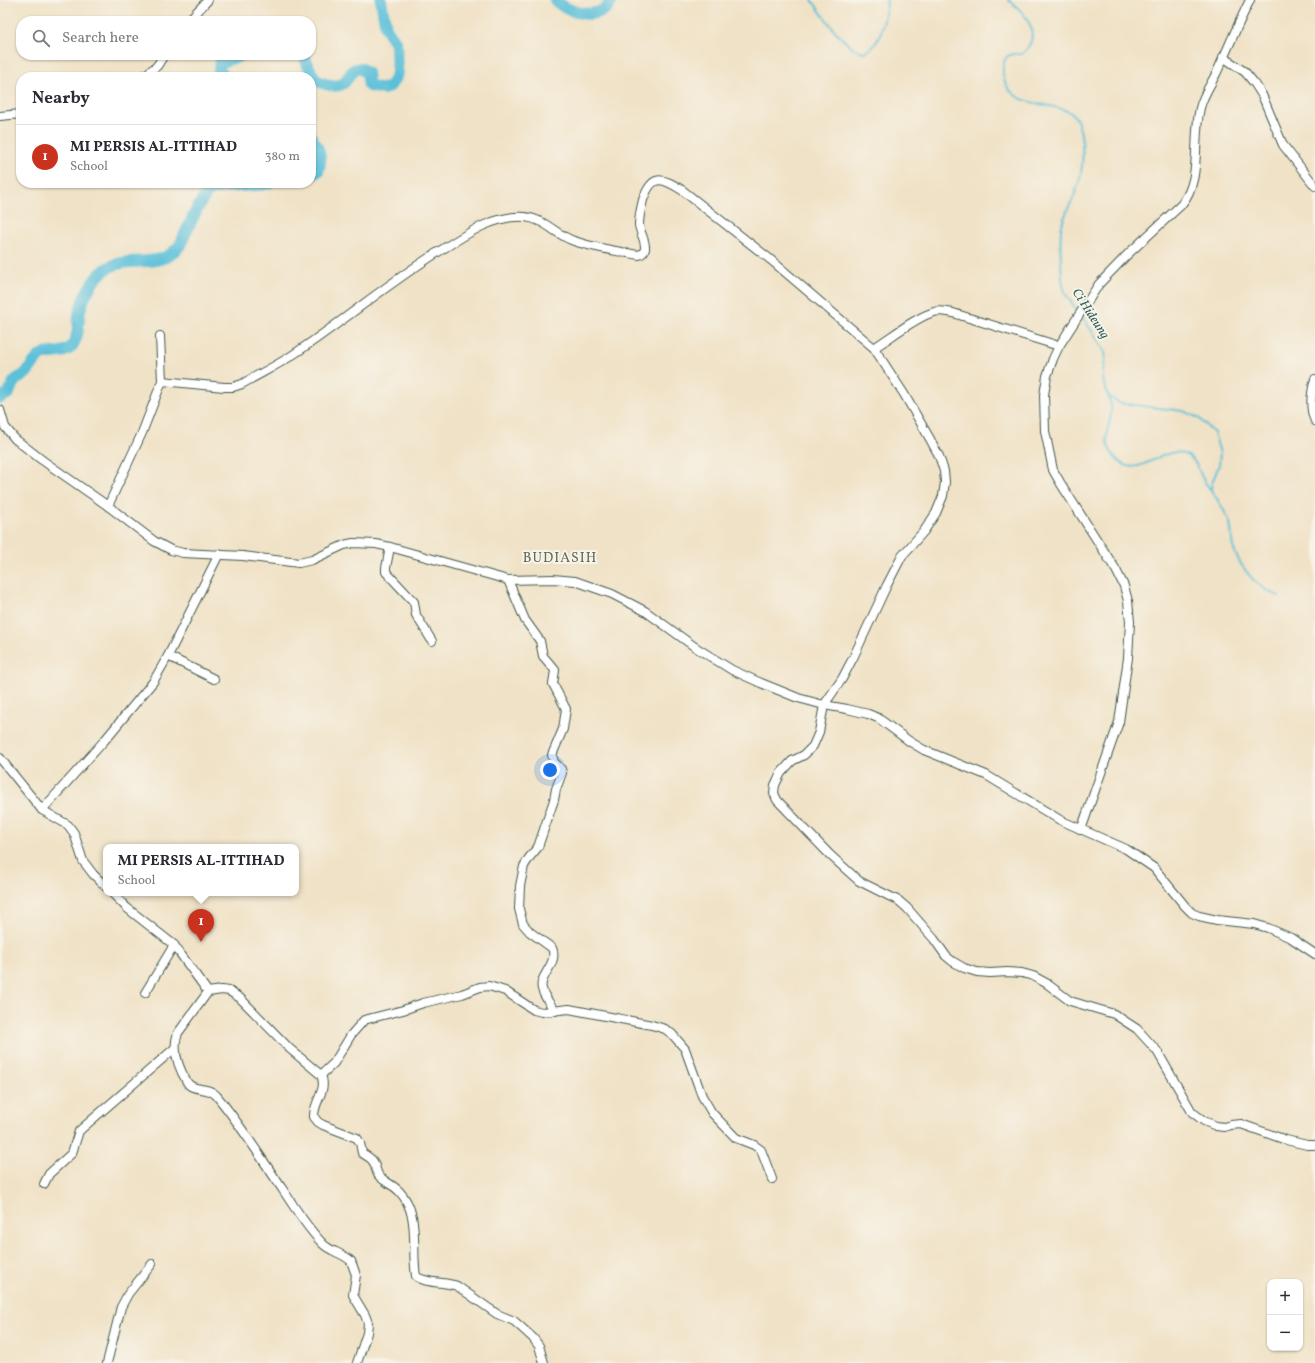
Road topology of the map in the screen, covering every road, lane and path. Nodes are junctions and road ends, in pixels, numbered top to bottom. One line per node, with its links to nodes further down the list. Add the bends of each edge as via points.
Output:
1 (208, 0): 3 (street)
2 (1250, 0): 4 (street)
3 (193, 16)
4 (1223, 57): 9 (street, via 1245,72 1262,95 1283,145); 11 (street, via 1200,108 1195,167 1188,197 1098,284)
5 (161, 60): 6 (street)
6 (149, 72)
7 (16, 114): 8 (street)
8 (0, 116)
9 (1315, 186)
10 (160, 336): 14 (street)
11 (1059, 346): 12 (street, via 941,311 921,318); 28 (street, via 1047,376 1044,396 1045,431 1053,470 1116,570 1124,586 1130,622 1119,722)
12 (874, 348): 14 (street, via 771,260 682,190 660,180 651,184 643,203 639,225 645,250 639,255 575,241 536,219 513,217 495,221 472,231 407,272 294,354 242,384 224,387); 25 (street, via 939,456 945,482 936,513 924,532 902,556 853,658)
13 (1315, 379): 17 (street, via 1312,399)
14 (162, 381): 18 (street, via 142,433)
15 (0, 410): 16 (street)
16 (0, 413): 18 (street, via 5,428 15,439)
17 (1315, 421)
18 (108, 506): 20 (street, via 154,541 171,550)
19 (390, 547): 20 (street, via 353,543 299,563); 21 (street); 22 (street, via 386,572 414,602 416,615)
20 (219, 554): 23 (street)
21 (508, 580): 25 (street, via 575,581 612,594 645,611 732,670 781,692); 35 (street, via 524,620 540,641 543,656 555,670 553,684 566,709 563,729 552,755 562,773 538,847 524,866 519,909 523,924 554,952 553,961 541,986)
22 (432, 640)
23 (168, 656): 24 (street); 27 (street, via 153,682 132,708)
24 (214, 679)
25 (824, 706): 28 (street, via 847,709 878,718 920,748 986,775 1047,813); 38 (street, via 819,732 813,746 804,755 792,761 781,773 774,793 777,800 830,855 859,881 907,908 946,956 964,968 977,972 1022,973 1033,976 1070,1001 1114,1014 1137,1029 1157,1050 1192,1112 1204,1121 1224,1127 1241,1124 1286,1140)
26 (0, 758): 27 (street)
27 (42, 810): 29 (street, via 68,825 74,833 84,861)
28 (1081, 830): 32 (street, via 1126,849 1154,868 1192,913 1206,918 1268,928 1291,938)
29 (103, 884)
30 (115, 896): 31 (street)
31 (174, 946): 33 (street); 34 (street)
32 (1315, 954)
33 (208, 992): 36 (street, via 178,1033); 37 (street, via 229,991 240,998 290,1049)
34 (145, 993)
35 (555, 1011): 37 (street, via 538,1012 505,991 489,986 480,987 364,1020 351,1035 334,1063); 39 (street, via 569,1009 652,1025 672,1034 685,1049 702,1096 712,1113 736,1138 761,1150)
36 (175, 1048): 40 (street, via 79,1132 72,1153 49,1174); 43 (street, via 188,1084 213,1092 240,1126 303,1220 323,1244 351,1261 356,1275 353,1295 367,1319 368,1328)
37 (321, 1075): 44 (street, via 324,1084 314,1117 323,1125 357,1138 362,1153 372,1160 378,1176 403,1195 413,1218 416,1276 457,1286 497,1314 514,1321 539,1346)
38 (1315, 1145)
39 (772, 1179)
40 (44, 1184)
41 (152, 1264): 42 (street, via 123,1303)
42 (106, 1363)
43 (357, 1363)
44 (544, 1363)

